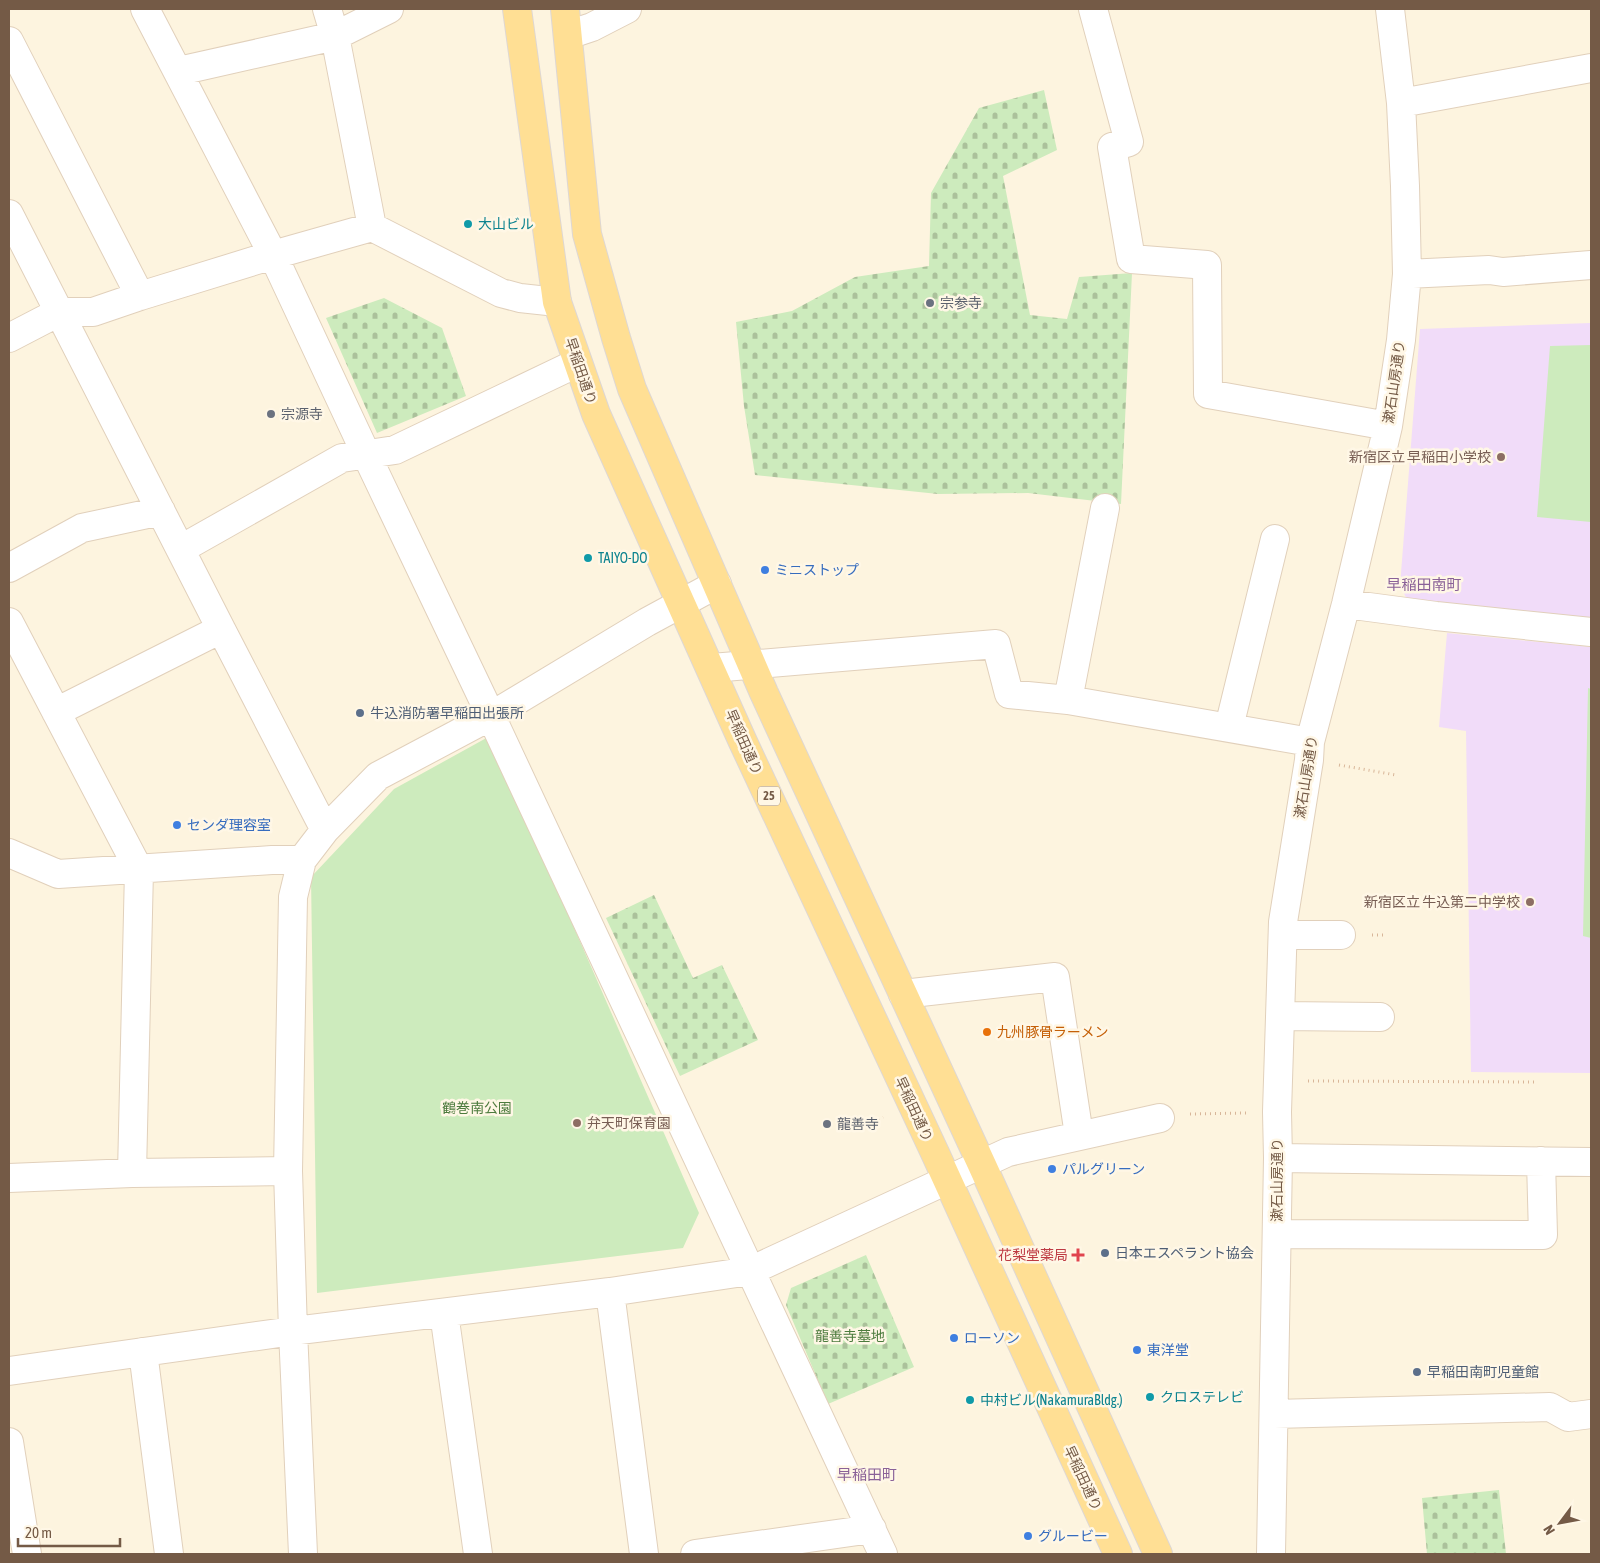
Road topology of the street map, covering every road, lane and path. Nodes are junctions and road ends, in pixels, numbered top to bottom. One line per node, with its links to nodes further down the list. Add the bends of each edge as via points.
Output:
1 (145, 9): 12 (street)
2 (328, 9): 9 (street)
3 (389, 9): 9 (street)
4 (517, 9): 20 (main road, 早稲田通り / 25)
5 (627, 9): 8 (street, via 592,27)
6 (1093, 9): 24 (street, via 1129,142 1112,147 1131,259 1207,265 1208,394)
7 (1390, 9): 13 (street, 漱石山房通り)
8 (566, 22): 31 (main road, via 587,234 632,389)
9 (335, 36): 12 (street); 15 (street)
10 (9, 41): 19 (street)
11 (1591, 68): 13 (street)
12 (179, 71): 16 (street)
13 (1401, 103): 18 (street, 漱石山房通り)
14 (9, 214): 21 (street)
15 (372, 227): 16 (street); 20 (street, via 500,293)
16 (273, 255): 19 (street); 25 (street)
17 (1591, 265): 18 (street, via 1503,272)
18 (1406, 274): 24 (street, 漱石山房通り, via 1401,340)
19 (140, 296): 21 (street, via 93,312)
20 (557, 302): 23 (main road, 早稲田通り / 25)
21 (59, 312): 22 (street); 27 (street)
22 (9, 338)
23 (577, 363): 25 (street, via 395,450); 32 (main road, 早稲田通り / 25, via 596,414)
24 (1388, 426): 33 (street, 漱石山房通り)
25 (366, 454): 29 (street, via 342,458); 41 (street)
26 (1105, 508): 39 (street)
27 (161, 511): 29 (street); 30 (street, via 82,528)
28 (1275, 540): 42 (street)
29 (181, 549): 35 (street)
30 (9, 568)
31 (716, 584): 32 (street); 37 (main road)
32 (681, 603): 38 (main road, 早稲田通り / 25); 41 (street)
33 (1346, 604): 36 (street); 43 (street, 漱石山房通り)
34 (9, 622): 40 (street)
35 (221, 629): 40 (street); 45 (street)
36 (1591, 632)
37 (752, 665): 38 (street); 39 (street, via 996,644 1009,694); 51 (main road)
38 (712, 668): 68 (main road, 早稲田通り / 25)
39 (1068, 700): 42 (street)
40 (56, 712): 48 (street)
41 (491, 716): 45 (street, via 378,776); 70 (street)
42 (1229, 727): 43 (street)
43 (1310, 751): 44 (path); 49 (street, 漱石山房通り)
44 (1396, 775)
45 (325, 830): 47 (street)
46 (9, 854): 48 (street, via 58,874)
47 (302, 860): 48 (street); 65 (street, via 293,897)
48 (139, 870): 66 (street)
49 (1283, 935): 50 (street); 52 (street, 漱石山房通り)
50 (1341, 935)
51 (903, 994): 60 (street, via 1055,977); 64 (main road)
52 (1280, 1016): 53 (street); 56 (street, 漱石山房通り)
53 (1380, 1017)
54 (1314, 1081): 55 (path)
55 (1538, 1082)
56 (1277, 1112): 57 (path); 61 (street, 漱石山房通り)
57 (1172, 1116): 60 (street)
58 (883, 1117): 59 (path)
59 (865, 1126)
60 (1079, 1135): 64 (street, via 1008,1152)
61 (1278, 1158): 62 (street); 69 (street, 漱石山房通り)
62 (1541, 1161): 63 (street); 69 (street, via 1543,1235)
63 (1591, 1162)
64 (982, 1165): 68 (street); 88 (main road)
65 (288, 1171): 66 (street); 73 (street)
66 (132, 1173): 67 (street)
67 (9, 1178)
68 (947, 1181): 70 (street); 87 (main road, 早稲田通り / 25)
69 (1277, 1234): 76 (street, 漱石山房通り)
70 (750, 1271): 71 (street); 79 (street)
71 (610, 1292): 72 (street); 84 (street)
72 (444, 1314): 73 (street); 83 (street)
73 (293, 1331): 74 (street); 82 (street)
74 (144, 1352): 75 (street); 81 (street)
75 (9, 1371)
76 (1274, 1414): 77 (street, via 1550,1407 1568,1417); 89 (street, 漱石山房通り)
77 (1591, 1414)
78 (9, 1442): 80 (street)
79 (872, 1529): 85 (street); 86 (street)
80 (27, 1554)
81 (169, 1554)
82 (304, 1554)
83 (478, 1554)
84 (644, 1554)
85 (695, 1554)
86 (883, 1554)
87 (1118, 1554)
88 (1158, 1554)
89 (1271, 1554)

